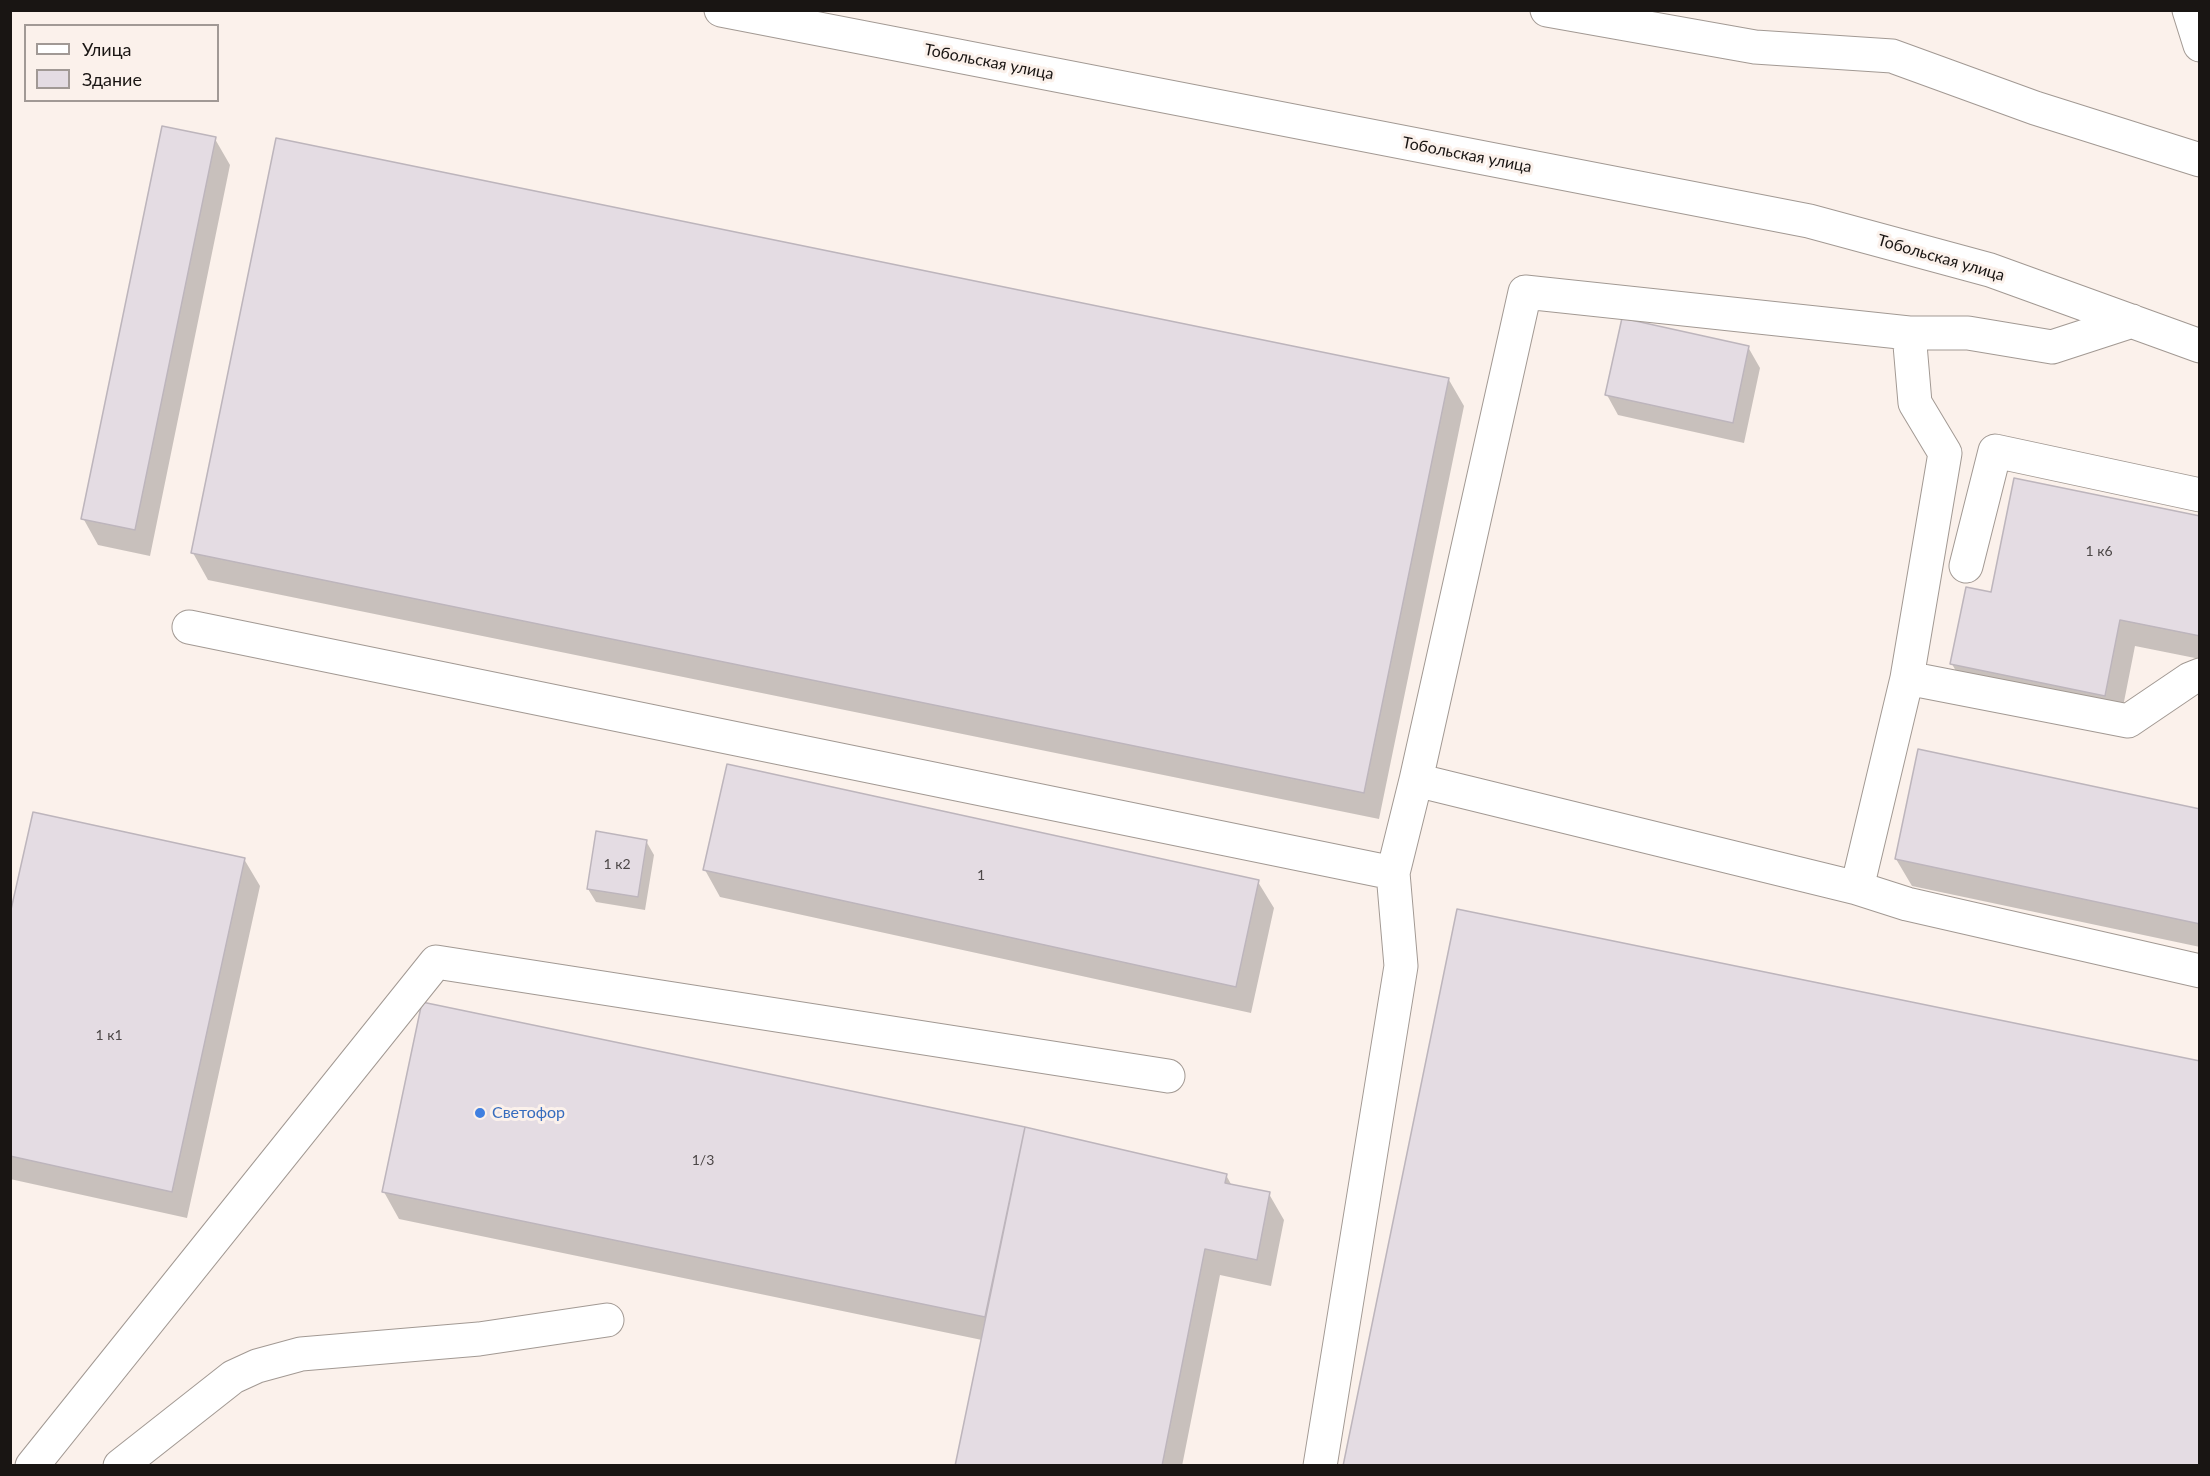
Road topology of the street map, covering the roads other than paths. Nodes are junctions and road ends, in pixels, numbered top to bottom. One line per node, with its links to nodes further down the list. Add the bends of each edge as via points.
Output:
1 (721, 10): 6 (street, Тобольская улица, via 1809,221 1990,270)
2 (1547, 10): 5 (street, via 1755,47 1892,56 2035,108)
3 (2189, 10): 4 (street)
4 (2199, 45)
5 (2199, 160)
6 (2132, 321): 7 (street, via 2052,347 1968,333); 8 (street, Тобольская улица)
7 (1910, 333): 13 (street, via 1916,404 1945,453); 14 (street, via 1525,292)
8 (2199, 346)
9 (2199, 495): 10 (street, via 1995,451)
10 (1966, 566)
11 (189, 627): 15 (street)
12 (2199, 675): 13 (street, via 2128,722)
13 (1906, 678): 16 (street)
14 (1416, 780): 15 (street); 16 (street)
15 (1393, 873): 22 (street, via 1401,966)
16 (1857, 888): 17 (street, via 1907,904)
17 (2199, 971)
18 (1168, 1076): 20 (street, via 436,962)
19 (607, 1320): 21 (street, via 479,1340 301,1354 257,1366 233,1377)
20 (32, 1466)
21 (120, 1466)
22 (1320, 1466)

